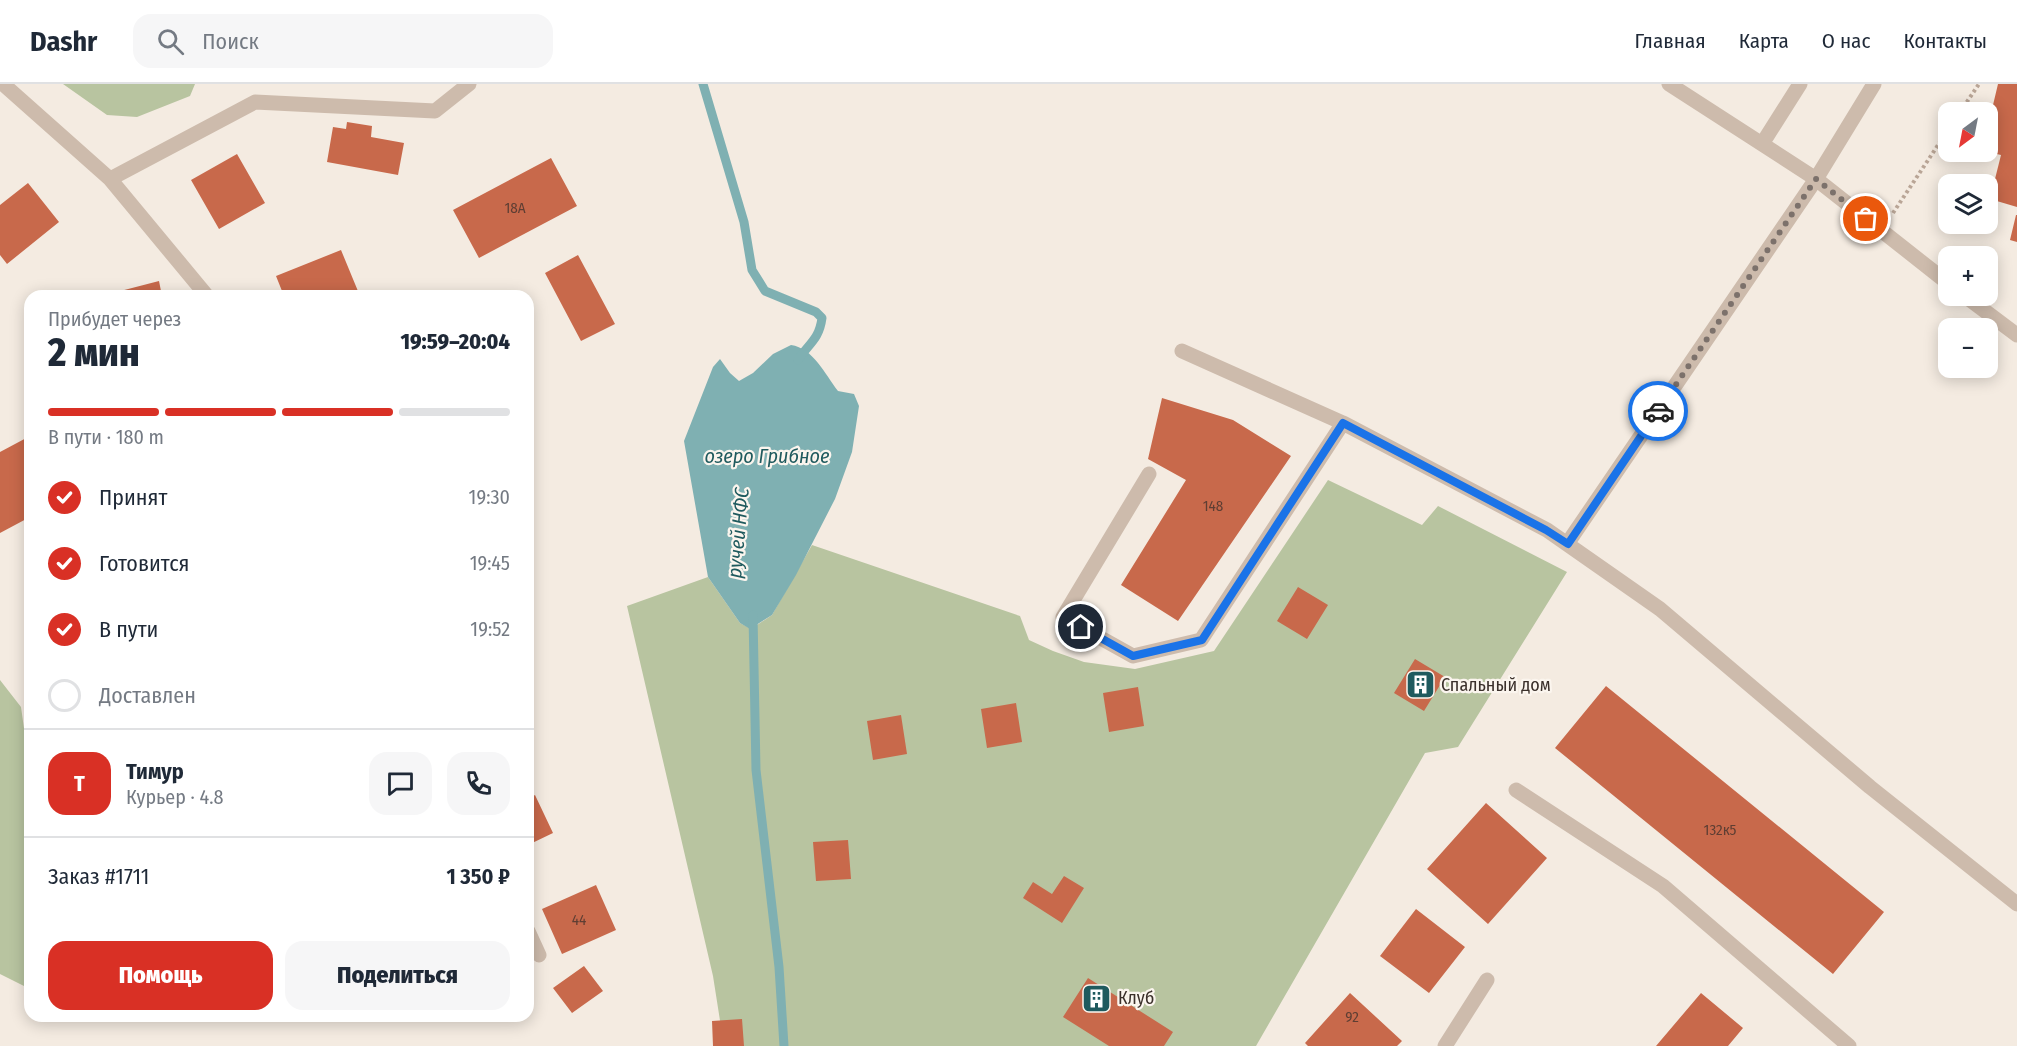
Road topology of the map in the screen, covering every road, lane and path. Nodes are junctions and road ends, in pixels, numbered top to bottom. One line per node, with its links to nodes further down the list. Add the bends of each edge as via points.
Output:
1 (3, 84): 10 (street)
2 (469, 84): 10 (street, via 435,111 255,102)
3 (1669, 84): 8 (street)
4 (1800, 84): 8 (street)
5 (1874, 84): 11 (street)
6 (1979, 84): 7 (path)
7 (1967, 102)
8 (1762, 144): 11 (street)
9 (1938, 145): 12 (path)
10 (110, 179): 14 (street)
11 (1816, 179): 12 (street); 20 (street)
12 (1881, 231): 13 (street)
13 (1938, 275)
14 (202, 290)
15 (1978, 306): 16 (street)
16 (2017, 335)
17 (1182, 351): 18 (street)
18 (1343, 423): 19 (street, via 1202,640 1133,656 1064,617); 20 (street)
19 (1149, 474)
20 (1568, 544): 22 (street, via 1660,609 1870,787)
21 (1516, 790): 27 (street, via 1663,886)
22 (2017, 904)
23 (534, 944): 24 (street)
24 (539, 955)
25 (1487, 980): 26 (street)
26 (1445, 1046)
27 (1849, 1046)

